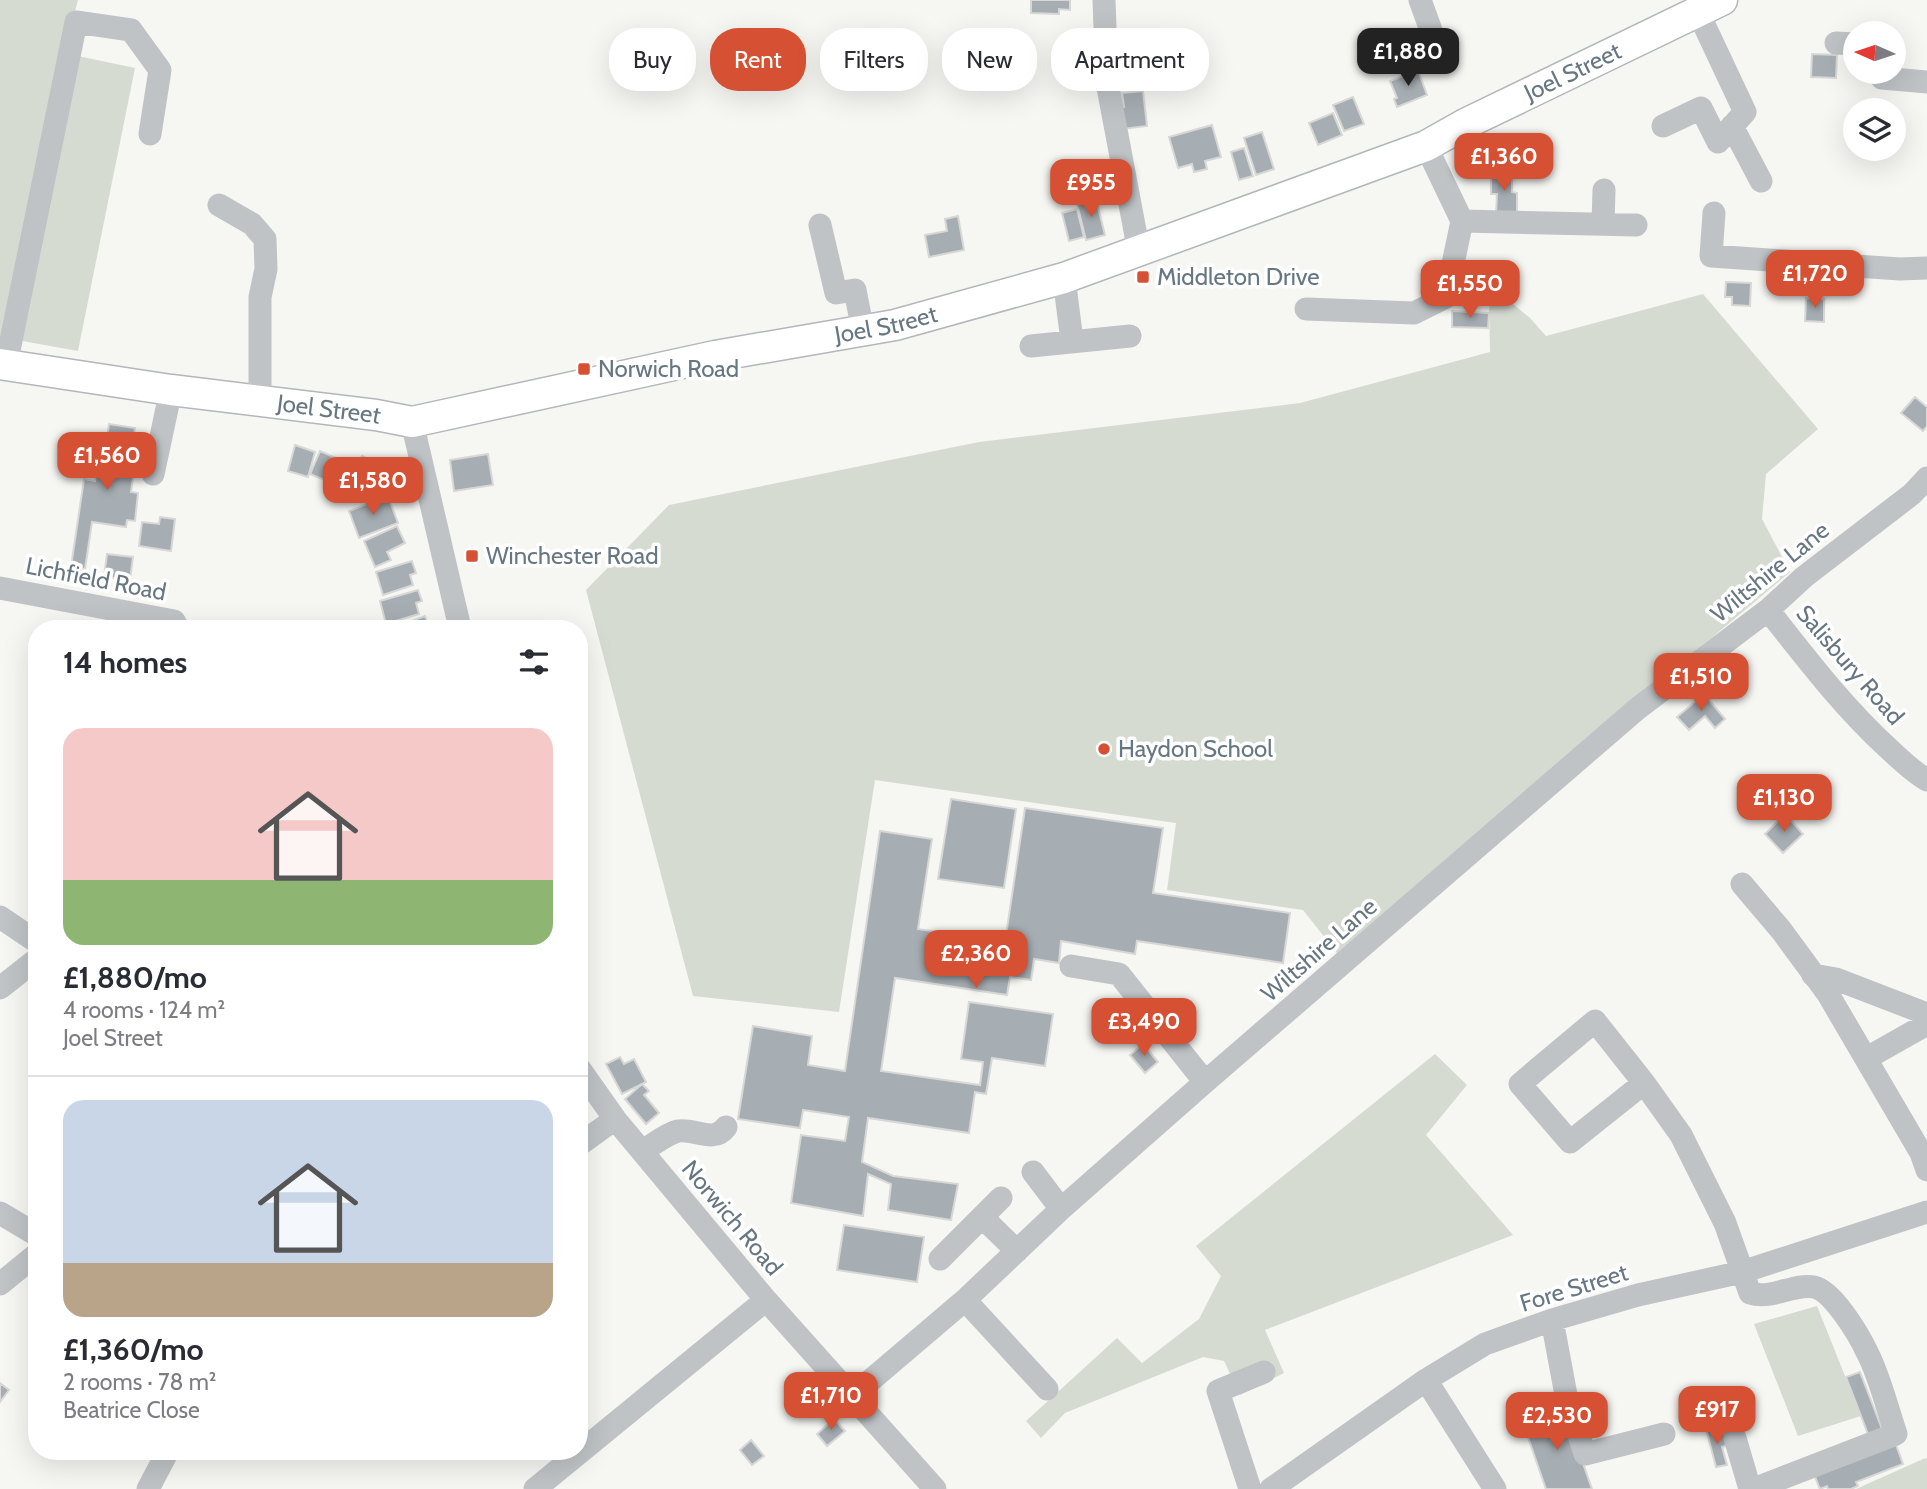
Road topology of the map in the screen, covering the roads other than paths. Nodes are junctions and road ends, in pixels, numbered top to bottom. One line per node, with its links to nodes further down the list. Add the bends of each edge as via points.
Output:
1 (1104, 0): 19 (street, via 1107,82)
2 (1420, 0): 4 (street)
3 (1710, 6): 8 (street, via 1745,112); 10 (main road, Joel Street)
4 (1432, 33)
5 (1906, 80): 6 (street)
6 (1927, 82)
7 (1663, 126): 8 (street, via 1701,108 1718,142)
8 (1732, 127): 11 (street)
9 (150, 134): 27 (street, via 160,70 131,30 76,22)
10 (1426, 146): 15 (street); 19 (main road, Joel Street)
11 (1761, 181)
12 (1604, 190): 16 (street)
13 (219, 205): 29 (street, via 253,224 265,239)
14 (1714, 213): 20 (street, via 1711,256)
15 (1462, 221): 16 (street); 22 (street, via 1446,297 1414,313)
16 (1603, 224): 18 (street)
17 (820, 225): 23 (street, via 836,293 855,290)
18 (1636, 225)
19 (1139, 252): 21 (main road, Joel Street)
20 (1927, 268)
21 (1063, 278): 23 (main road, Joel Street); 25 (street)
22 (1306, 309)
23 (863, 331): 30 (main road, Joel Street, via 715,356)
24 (1130, 336): 25 (street)
25 (1072, 341): 26 (street)
26 (1031, 346)
27 (3, 364): 28 (main road, Joel Street)
28 (171, 390): 29 (main road, Joel Street); 31 (street)
29 (260, 401): 30 (main road, Joel Street)
30 (412, 422): 36 (street)
31 (153, 474)
32 (1927, 478): 34 (street, Wiltshire Lane)
33 (0, 588): 35 (street, Lichfield Road)
34 (1768, 610): 37 (street, Salisbury Road, via 1841,702); 49 (street, Wiltshire Lane, via 1637,709)
35 (169, 620)
36 (458, 620)
37 (1927, 780)
38 (1742, 884): 43 (street)
39 (0, 917): 40 (street)
40 (28, 936)
41 (28, 966): 44 (street)
42 (1071, 966): 49 (street, via 1119,974)
43 (1814, 975): 45 (street); 47 (street)
44 (0, 988)
45 (1927, 1014)
46 (1927, 1024): 47 (street)
47 (1867, 1058): 55 (street)
48 (588, 1081): 51 (street, Norwich Road)
49 (1205, 1082): 58 (street, Wiltshire Lane)
50 (1644, 1083): 50 (street, via 1570,1142 1520,1084 1595,1021); 66 (street, via 1681,1135 1725,1223)
51 (615, 1119): 53 (street); 54 (street, Norwich Road)
52 (726, 1127): 54 (street, via 715,1135 678,1131)
53 (588, 1138)
54 (642, 1151): 68 (street, Norwich Road)
55 (1927, 1170)
56 (1034, 1172): 58 (street)
57 (1001, 1198): 61 (street)
58 (1061, 1209): 63 (street, Wiltshire Lane)
59 (1927, 1212): 66 (street, Fore Street)
60 (0, 1213): 62 (street)
61 (982, 1217): 63 (street); 64 (street)
62 (28, 1230)
63 (1017, 1251): 69 (street, Wiltshire Lane)
64 (940, 1259)
65 (28, 1261): 67 (street)
66 (1742, 1272): 70 (street, Fore Street); 86 (street, via 1750,1293 1759,1296 1812,1286 1834,1300 1868,1353 1896,1434)
67 (0, 1284)
68 (766, 1300): 74 (street, Norwich Road); 77 (street)
69 (964, 1300): 73 (street); 74 (street, Wiltshire Lane)
70 (1552, 1320): 72 (street, Fore Street, via 1485,1344); 75 (street, via 1566,1395 1585,1454)
71 (1264, 1371): 83 (street, via 1218,1391)
72 (1426, 1380): 84 (street, Fore Street); 85 (street)
73 (1047, 1389)
74 (852, 1397): 82 (street)
75 (1664, 1434)
76 (1735, 1438): 86 (street)
77 (588, 1446)
78 (163, 1460): 80 (street)
79 (570, 1460): 81 (street)
80 (148, 1489)
81 (535, 1489)
82 (935, 1489)
83 (1250, 1489)
84 (1271, 1489)
85 (1495, 1489)
86 (1752, 1489)

